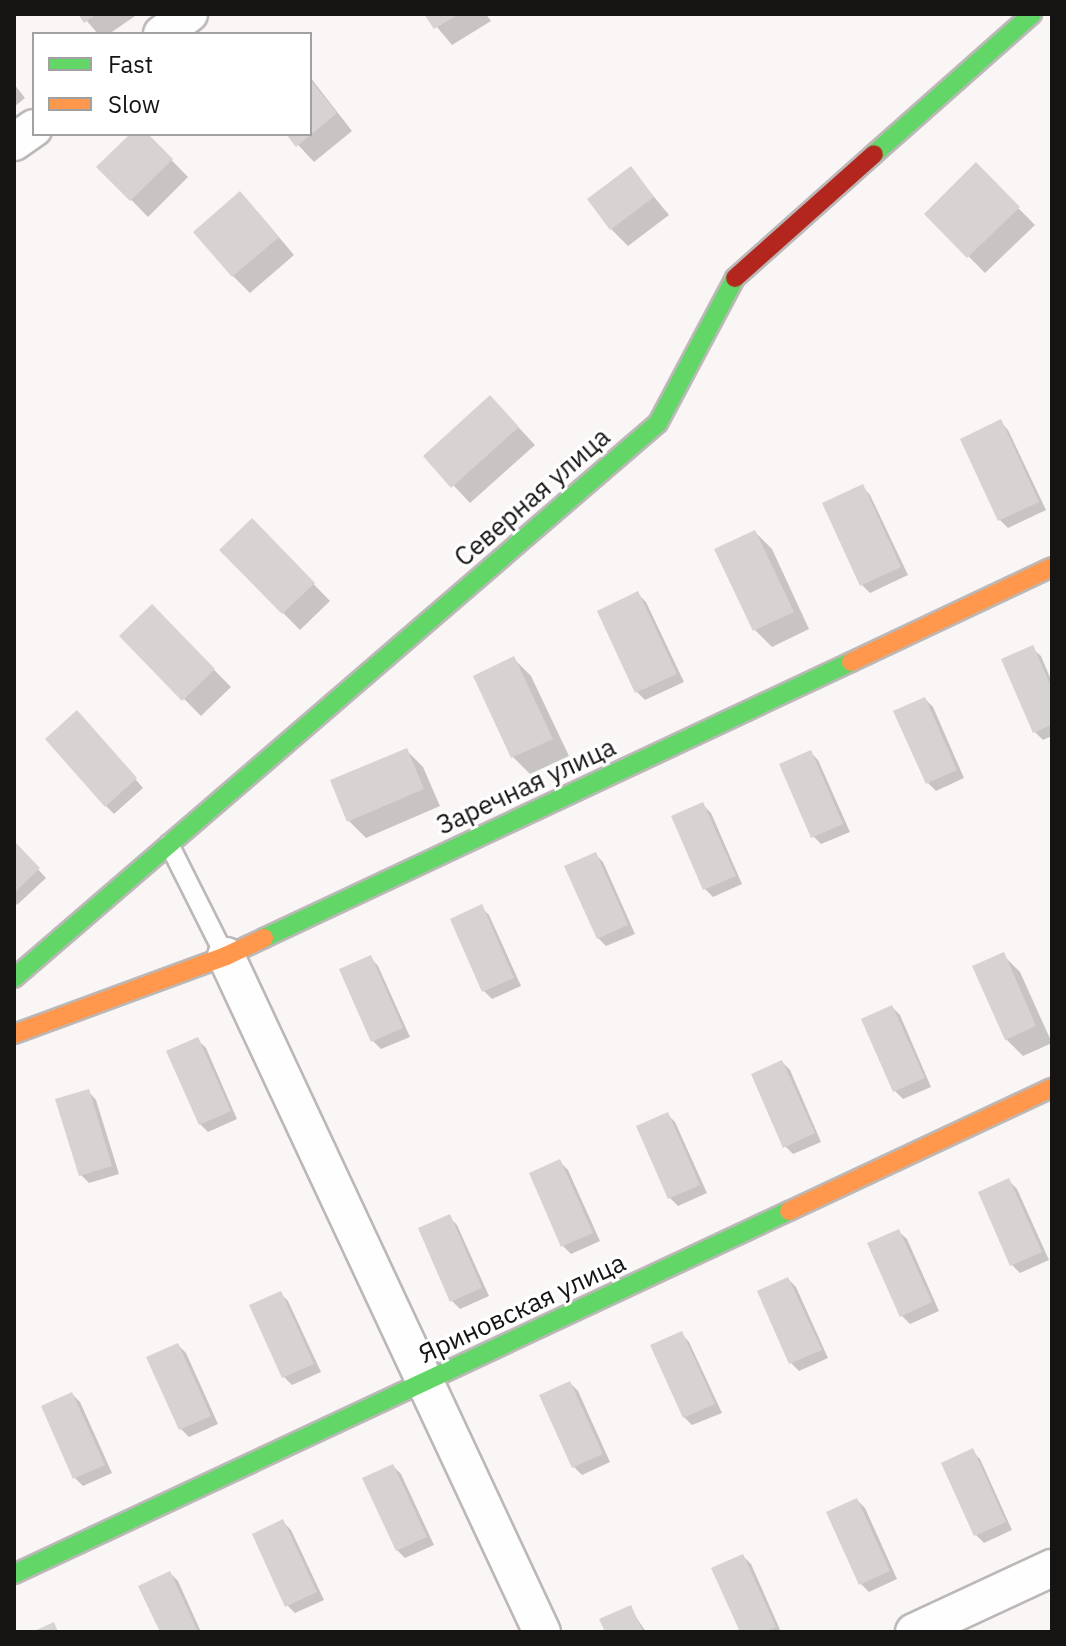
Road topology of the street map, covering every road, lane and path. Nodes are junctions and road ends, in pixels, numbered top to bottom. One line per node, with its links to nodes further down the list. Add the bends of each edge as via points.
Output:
1 (189, 14): 3 (street)
2 (1032, 14): 7 (street, Северная улица, via 735,278 658,423)
3 (165, 32)
4 (32, 129): 5 (street)
5 (14, 142)
6 (1052, 567): 8 (street, Заречная улица)
7 (169, 844): 8 (lane); 9 (street, Северная улица)
8 (226, 956): 10 (street, Заречная улица); 12 (street)
9 (14, 978)
10 (14, 1034)
11 (1052, 1088): 12 (street, Яриновская улица)
12 (425, 1382): 14 (street, Яриновская улица); 15 (street)
13 (1052, 1568): 16 (street)
14 (14, 1574)
15 (542, 1632)
16 (914, 1632)

